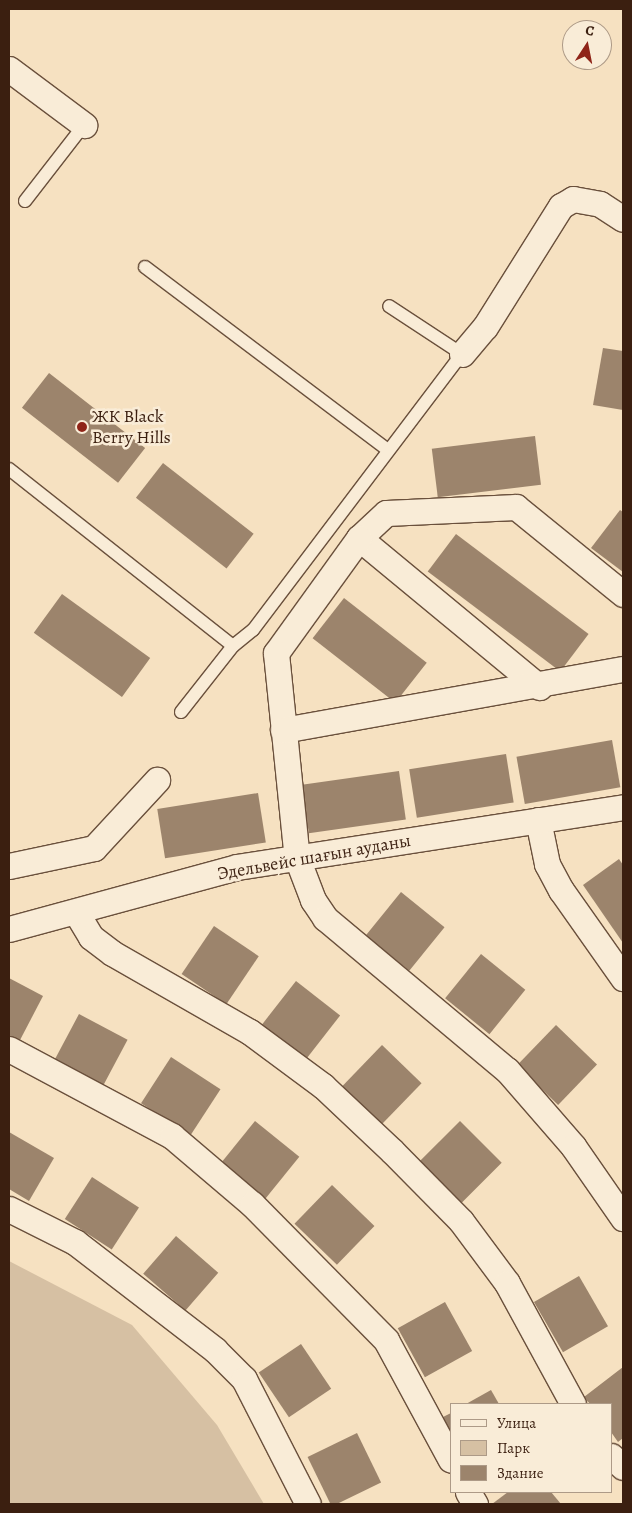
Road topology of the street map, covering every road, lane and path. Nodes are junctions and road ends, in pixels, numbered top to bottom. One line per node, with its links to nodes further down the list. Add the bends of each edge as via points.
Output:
1 (9, 69): 2 (street)
2 (84, 125): 3 (lane)
3 (26, 201)
4 (623, 219): 7 (street, via 600,204 573,199 561,206 485,327)
5 (145, 267): 8 (lane)
6 (389, 306): 7 (lane)
7 (462, 354): 8 (lane)
8 (388, 450): 12 (lane, via 253,630)
9 (9, 469): 12 (lane)
10 (359, 538): 11 (street, via 386,513 516,507); 14 (street); 16 (street, via 276,653)
11 (623, 594)
12 (234, 646): 15 (lane)
13 (623, 669): 14 (street)
14 (540, 688): 16 (street)
15 (181, 712)
16 (283, 730): 20 (street)
17 (157, 780): 21 (street, via 94,848)
18 (623, 807): 19 (street, Эдельвейс шағын ауданы)
19 (538, 820): 20 (street, Эдельвейс шағын ауданы); 24 (street, via 548,864 561,890)
20 (297, 858): 22 (street, Эдельвейс шағын ауданы, via 237,867); 27 (street, via 325,918 507,1070 573,1146)
21 (10, 865)
22 (76, 912): 23 (street, Эдельвейс шағын ауданы); 28 (street, via 91,937 112,953 250,1032 322,1086 392,1151 461,1221 508,1283)
23 (9, 929)
24 (623, 978)
25 (9, 1049): 30 (street, via 172,1136 252,1204 386,1340)
26 (9, 1209): 33 (street, via 75,1242 215,1350 244,1379)
27 (623, 1218)
28 (572, 1403)
29 (612, 1457): 31 (street)
30 (450, 1458)
31 (623, 1467)
32 (469, 1493): 34 (street)
33 (308, 1504)
34 (475, 1504)

